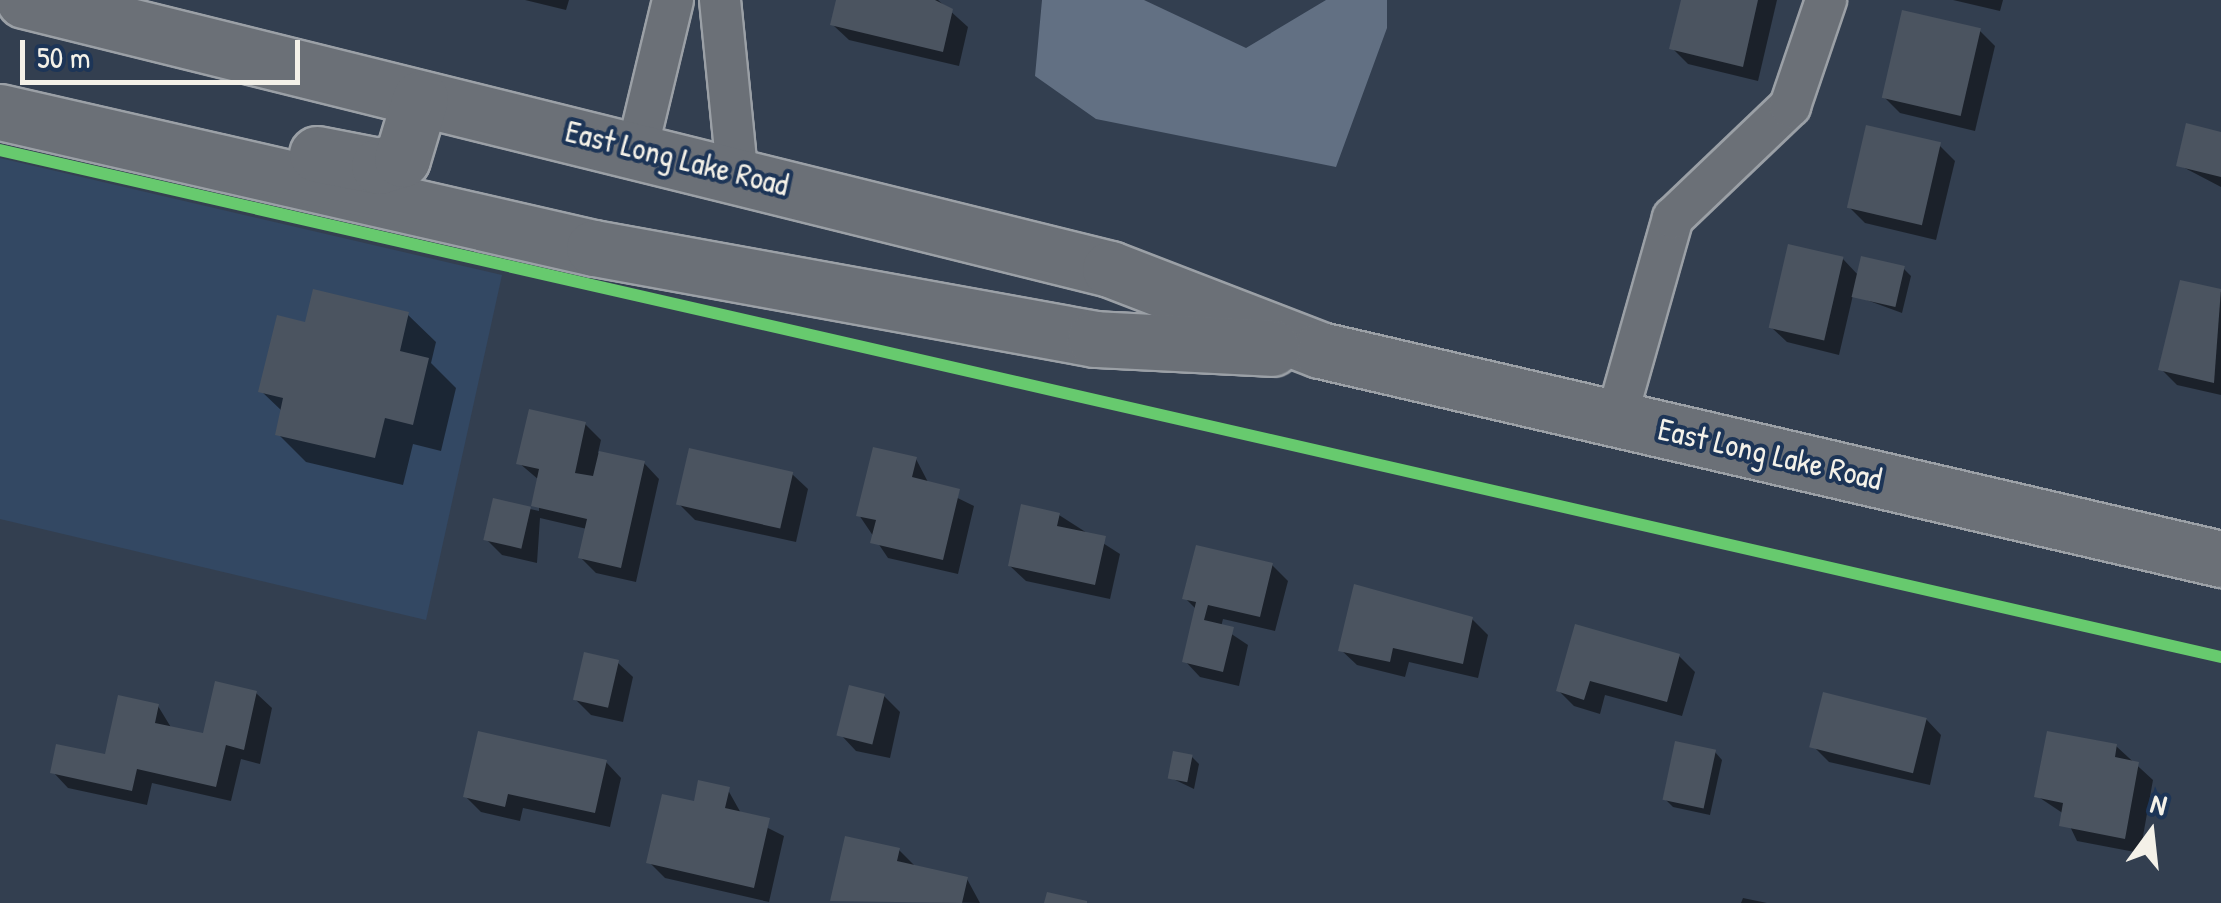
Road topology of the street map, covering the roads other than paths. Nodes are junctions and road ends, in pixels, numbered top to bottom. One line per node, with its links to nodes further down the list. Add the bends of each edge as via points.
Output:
1 (24, 0): 6 (main road, East Long Lake Road)
2 (673, 0): 8 (street)
3 (720, 0): 9 (street)
4 (1826, 0): 13 (street, via 1790,106 1673,218)
5 (0, 83): 6 (main road, via 378,166 413,144)
6 (420, 98): 8 (main road, East Long Lake Road)
7 (0, 112): 11 (main road, East Long Lake Road)
8 (638, 146): 9 (main road, East Long Lake Road)
9 (737, 170): 10 (main road, East Long Lake Road)
10 (894, 213): 11 (main road, via 900,243 877,270 612,220 575,224); 12 (main road, East Long Lake Road, via 1110,269)
11 (562, 240): 12 (main road, East Long Lake Road, via 1095,340)
12 (1320, 350): 13 (main road, East Long Lake Road)
13 (1616, 418): 14 (main road, East Long Lake Road)
14 (2221, 559)

